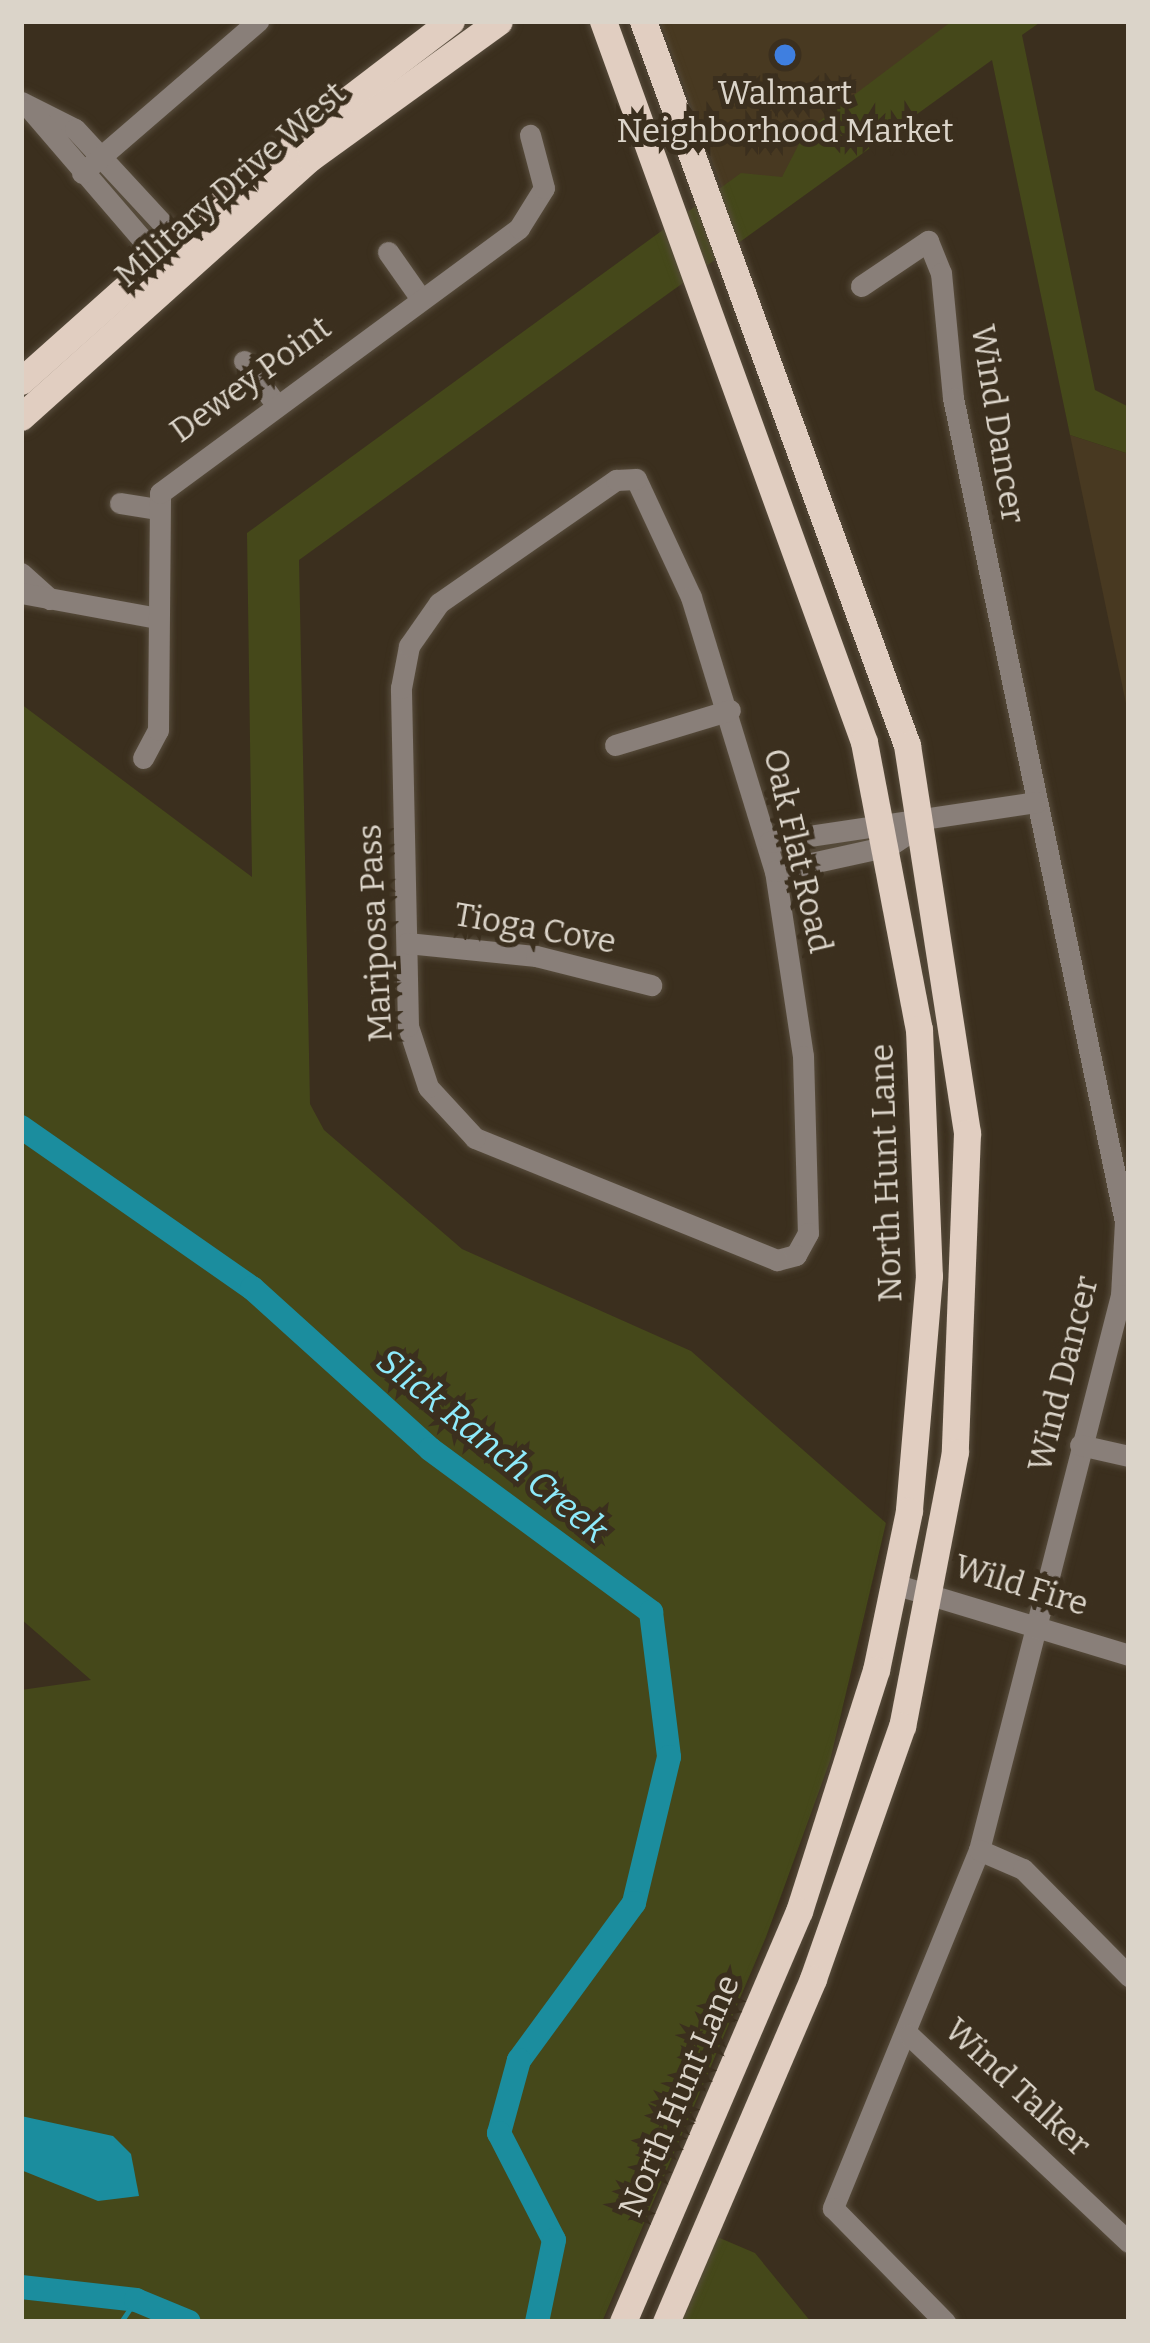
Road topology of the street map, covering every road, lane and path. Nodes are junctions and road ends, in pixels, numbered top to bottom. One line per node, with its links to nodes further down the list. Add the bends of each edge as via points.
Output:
1 (258, 21): 8 (street)
2 (452, 21): 13 (main road, Military Drive West)
3 (499, 21): 13 (main road, Military Drive West)
4 (603, 21): 21 (main road, North Hunt Lane)
5 (643, 21): 20 (main road)
6 (23, 103): 8 (street); 9 (street)
7 (530, 136): 15 (street, Dewey Point, via 542,168 537,208)
8 (103, 154): 9 (street); 10 (street)
9 (82, 173): 11 (street)
10 (151, 207): 11 (street); 13 (street)
11 (129, 227): 13 (street)
12 (388, 252): 15 (street)
13 (178, 260): 17 (main road, Military Drive West); 19 (main road, Military Drive West)
14 (861, 286): 32 (street, Wind Dancer, via 928,242)
15 (421, 298): 18 (street, Dewey Point)
16 (244, 361): 18 (street)
17 (21, 381)
18 (275, 404): 24 (street, Dewey Point, via 171,478)
19 (21, 417)
20 (809, 457): 21 (main road); 33 (main road)
21 (771, 472): 34 (main road, North Hunt Lane)
22 (636, 479): 29 (street, Oak Flat Road, via 649,489); 39 (street, Mariposa Pass, via 616,480 440,603 409,646)
23 (120, 502): 24 (street)
24 (156, 509): 28 (street)
25 (21, 573): 27 (street)
26 (21, 593): 27 (street)
27 (50, 599): 28 (street)
28 (157, 618): 31 (street, via 158,730)
29 (730, 710): 30 (street); 36 (street, Oak Flat Road)
30 (615, 746)
31 (143, 758)
32 (1036, 802): 33 (street); 42 (street, Wind Dancer, via 1125,1222 1121,1294)
33 (925, 822): 34 (street); 45 (main road, via 967,1133 961,1394)
34 (886, 832): 35 (street); 37 (street); 44 (main road, North Hunt Lane, via 919,1028 929,1276)
35 (815, 833): 36 (street); 37 (street)
36 (769, 842): 38 (street, Oak Flat Road)
37 (821, 861): 38 (street)
38 (775, 871): 41 (street, Oak Flat Road, via 802,1056 808,1233)
39 (407, 943): 40 (street, Tioga Cove, via 536,956); 41 (street, Mariposa Pass, via 415,1058 475,1138 723,1246)
40 (650, 985)
41 (796, 1256)
42 (1080, 1445): 43 (street); 46 (street, Wind Dancer)
43 (1129, 1456)
44 (894, 1584): 45 (street, Wild Fire); 49 (main road, North Hunt Lane, via 832,1819)
45 (934, 1594): 46 (street, Wild Fire); 51 (main road, via 867,1843)
46 (1038, 1623): 47 (street, Wild Fire); 48 (street, Wind Dancer)
47 (1129, 1654)
48 (979, 1850): 50 (street, via 1023,1869); 52 (street, Wind Dancer)
49 (777, 1964): 51 (main road); 54 (main road, North Hunt Lane)
50 (1129, 1976)
51 (813, 1979): 55 (main road)
52 (909, 2036): 53 (street, Wind Talker); 56 (street, Wind Dancer, via 833,2209)
53 (1129, 2242)
54 (623, 2322)
55 (666, 2322)
56 (945, 2322)

